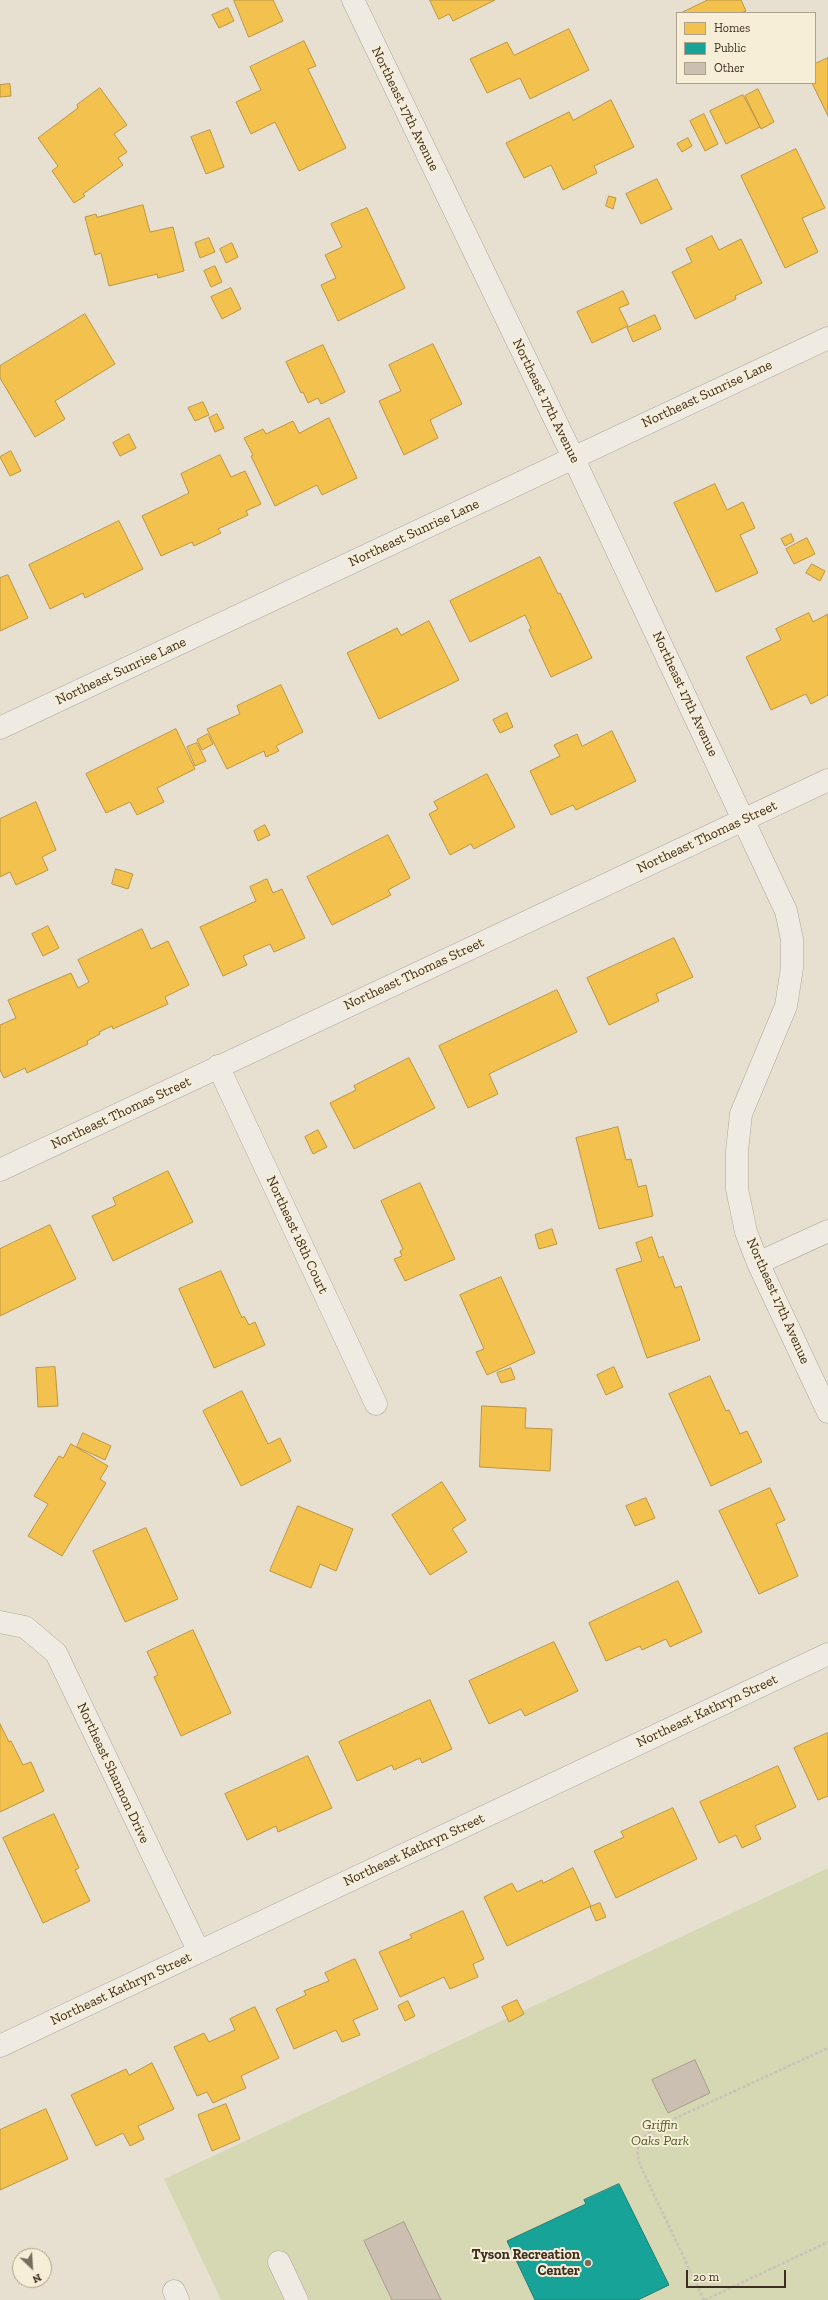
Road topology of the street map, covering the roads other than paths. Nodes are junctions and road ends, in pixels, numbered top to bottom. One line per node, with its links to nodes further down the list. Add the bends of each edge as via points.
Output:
1 (353, 0): 3 (street, Northeast 17th Avenue)
2 (828, 338): 3 (street, Northeast Sunrise Lane)
3 (573, 457): 4 (street, Northeast Sunrise Lane); 6 (street, Northeast 17th Avenue)
4 (0, 728)
5 (828, 780): 6 (street, Northeast Thomas Street)
6 (744, 819): 7 (street, Northeast Thomas Street); 10 (street, Northeast 17th Avenue, via 786,911 792,940 792,968 786,1006 741,1114 737,1150 737,1189 746,1232)
7 (218, 1066): 8 (street, Northeast Thomas Street); 11 (street, Northeast 18th Court)
8 (0, 1170)
9 (828, 1231): 10 (street)
10 (758, 1263): 12 (street, Northeast 17th Avenue)
11 (376, 1404)
12 (828, 1412)
13 (0, 1622): 15 (street, Northeast Shannon Drive, via 25,1627 56,1652)
14 (828, 1654): 15 (street, Northeast Kathryn Street)
15 (198, 1952): 16 (street, Northeast Kathryn Street)
16 (0, 2046)
17 (279, 2262): 18 (street)
18 (297, 2300)

